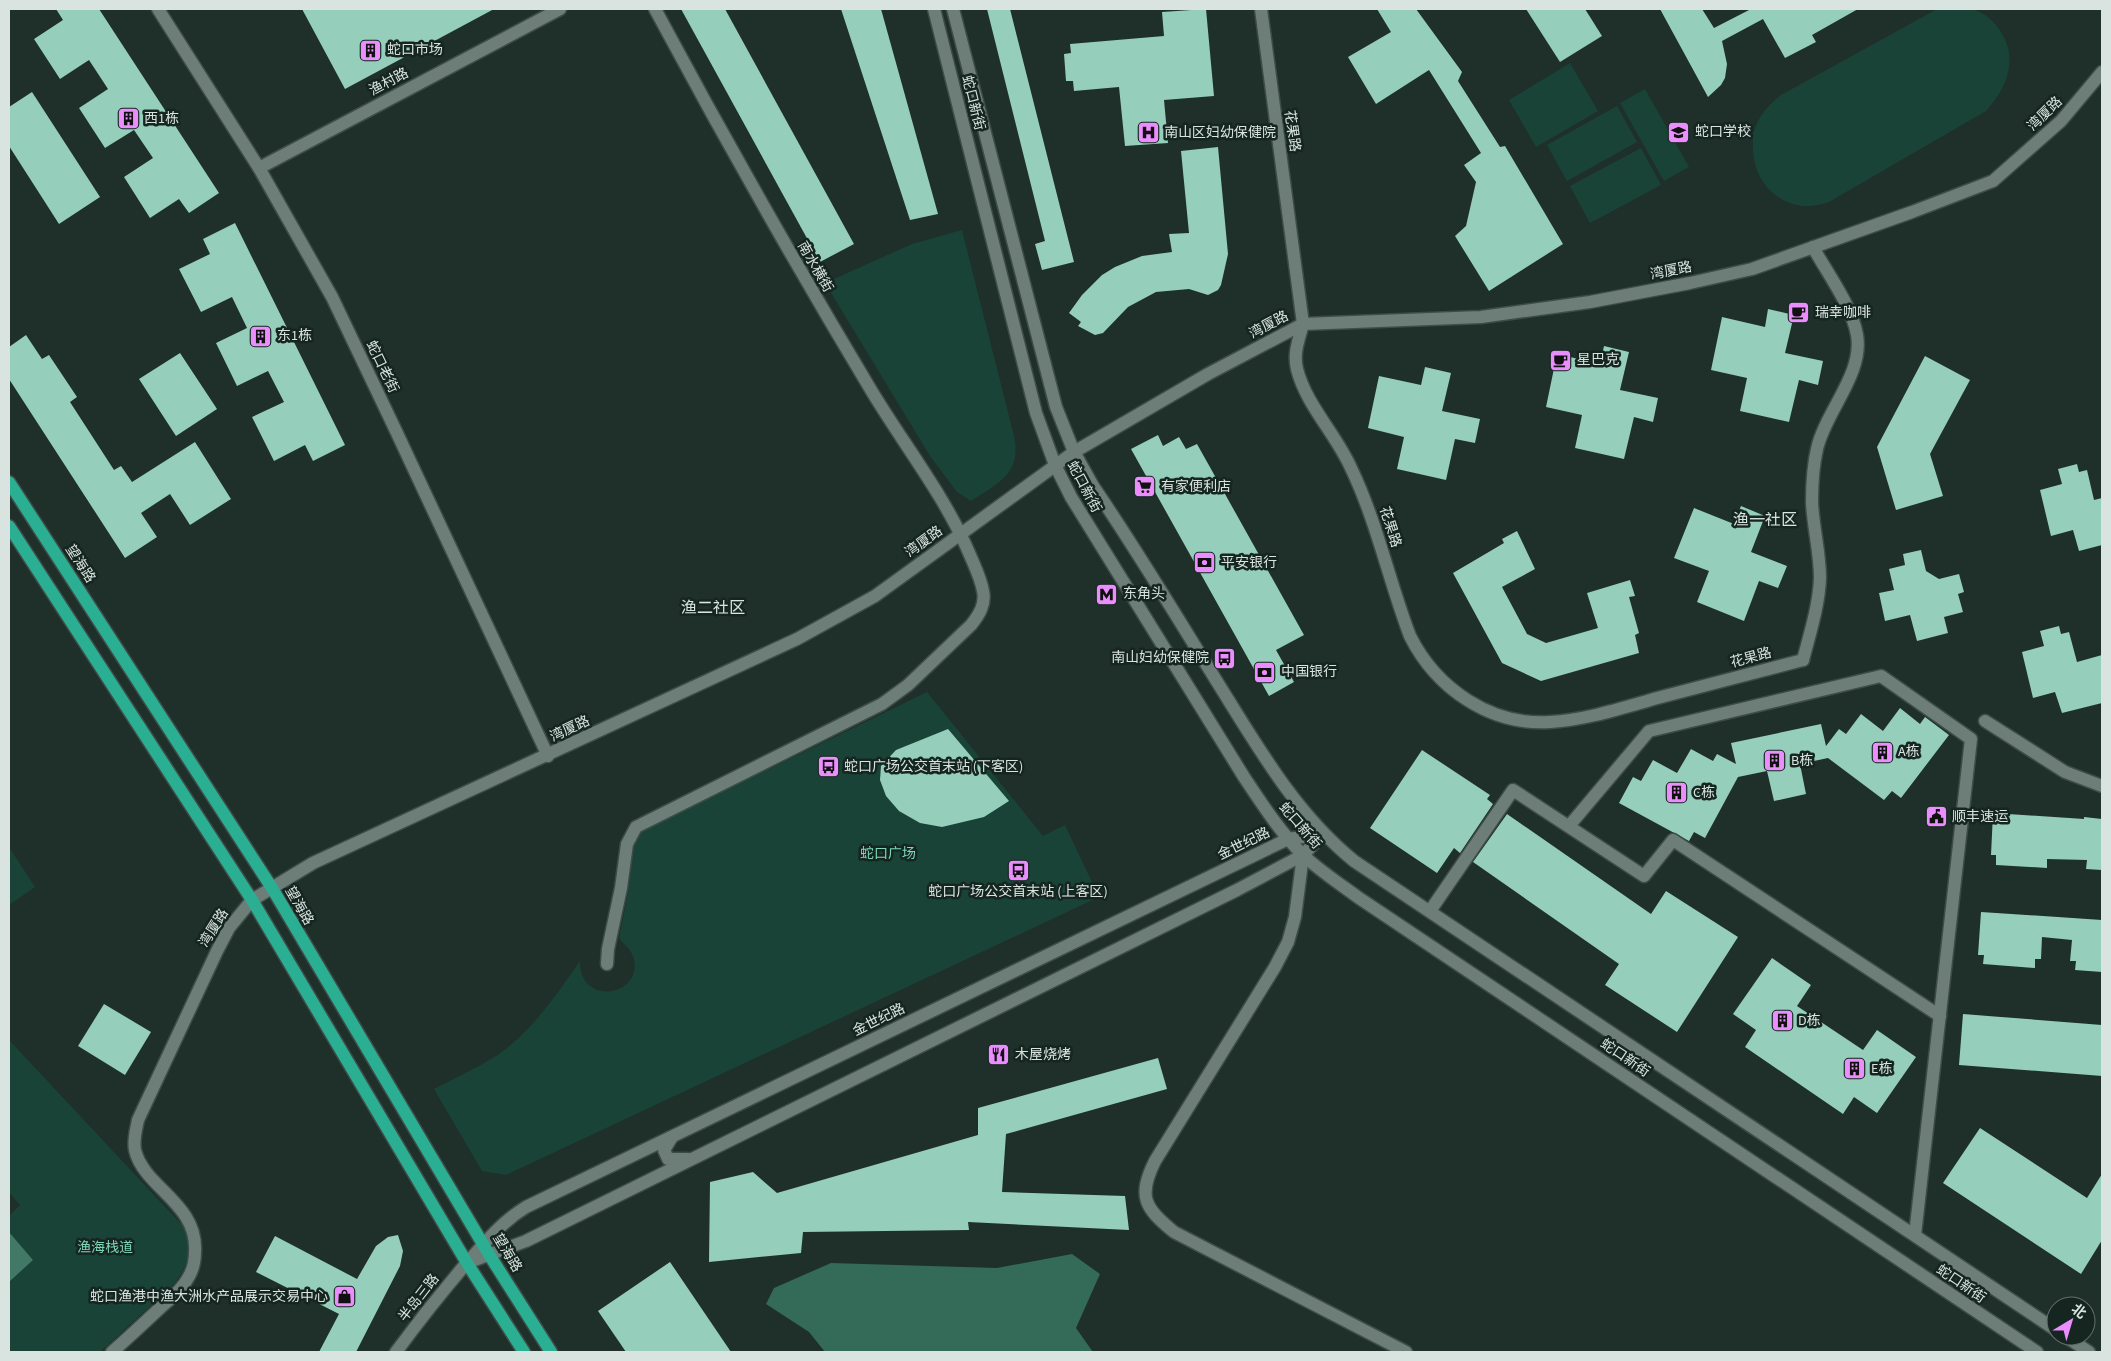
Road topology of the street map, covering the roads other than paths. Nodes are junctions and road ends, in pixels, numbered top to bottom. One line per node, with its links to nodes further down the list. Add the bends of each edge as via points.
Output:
1 (158, 9): 8 (street, 蛇口老街)
2 (560, 9): 8 (street, 渔村路)
3 (655, 9): 15 (street, 南水横街, via 810,289)
4 (934, 9): 12 (street, 蛇口新街, via 1036,413)
5 (953, 9): 11 (street, 蛇口新街, via 1056,407)
6 (1261, 9): 10 (street, 花果路)
7 (2102, 72): 9 (street, 湾厦路, via 2061,121 1993,181)
8 (259, 168): 17 (street, 蛇口老街, via 332,297)
9 (1813, 247): 10 (street, 湾厦路, via 1752,269 1590,302 1481,317); 10 (street, 花果路, via 1851,315 1858,351 1817,447 1812,503 1820,578 1804,660 1596,714 1549,723 1505,717 1464,699 1446,685 1418,653 1363,493 1302,384 1296,367 1296,350)
10 (1303, 324): 11 (street, 湾厦路, via 1208,374)
11 (1074, 452): 12 (street, 湾厦路); 20 (street, 蛇口新街, via 1267,762)
12 (1055, 464): 15 (street, 湾厦路); 21 (street, 蛇口新街, via 1095,538 1244,777)
13 (9, 482): 23 (main road, 望海路)
14 (9, 526): 24 (main road)
15 (961, 534): 17 (street, 湾厦路, via 875,596 837,618); 26 (street, 南水横街, via 984,592 984,604 975,620 908,685 882,704 636,827 627,844)
16 (1985, 721): 18 (street, via 2065,772)
17 (548, 756): 23 (street, 湾厦路, via 313,863)
18 (2102, 786)
19 (1569, 826): 25 (street, via 1513,790); 27 (street, via 1644,876 1673,840); 27 (street, via 1649,731 1881,676 1971,739)
20 (1323, 834): 21 (street, 金世纪路); 22 (street); 25 (street, 蛇口新街, via 1354,861)
21 (1288, 839): 22 (street, 蛇口新街); 28 (street, 金世纪路)
22 (1303, 855): 29 (street); 39 (street, via 1288,942 1154,1161 1144,1192 1148,1207 1174,1232); 40 (street, 蛇口新街, via 1359,898)
23 (272, 888): 24 (street, 湾厦路); 31 (main road, 望海路)
24 (252, 900): 33 (main road); 35 (street, 湾厦路, via 229,928 216,951 134,1135 140,1161 193,1228 195,1261 189,1278 179,1290)
25 (1430, 911): 30 (street, 蛇口新街)
26 (607, 964)
27 (1940, 1016): 30 (street)
28 (672, 1137): 29 (street, via 664,1150 668,1159); 31 (street, 金世纪路, via 526,1207)
29 (692, 1159): 32 (street)
30 (1916, 1235): 34 (street, 蛇口新街)
31 (483, 1243): 32 (main road, 望海路); 33 (street, 金世纪路)
32 (490, 1256): 33 (street); 38 (main road, 望海路)
33 (467, 1263): 36 (street, 半岛三路); 37 (main road)
34 (2046, 1323)
35 (112, 1352)
36 (396, 1352)
37 (524, 1352)
38 (551, 1352)
39 (1406, 1352)
40 (2037, 1352)

